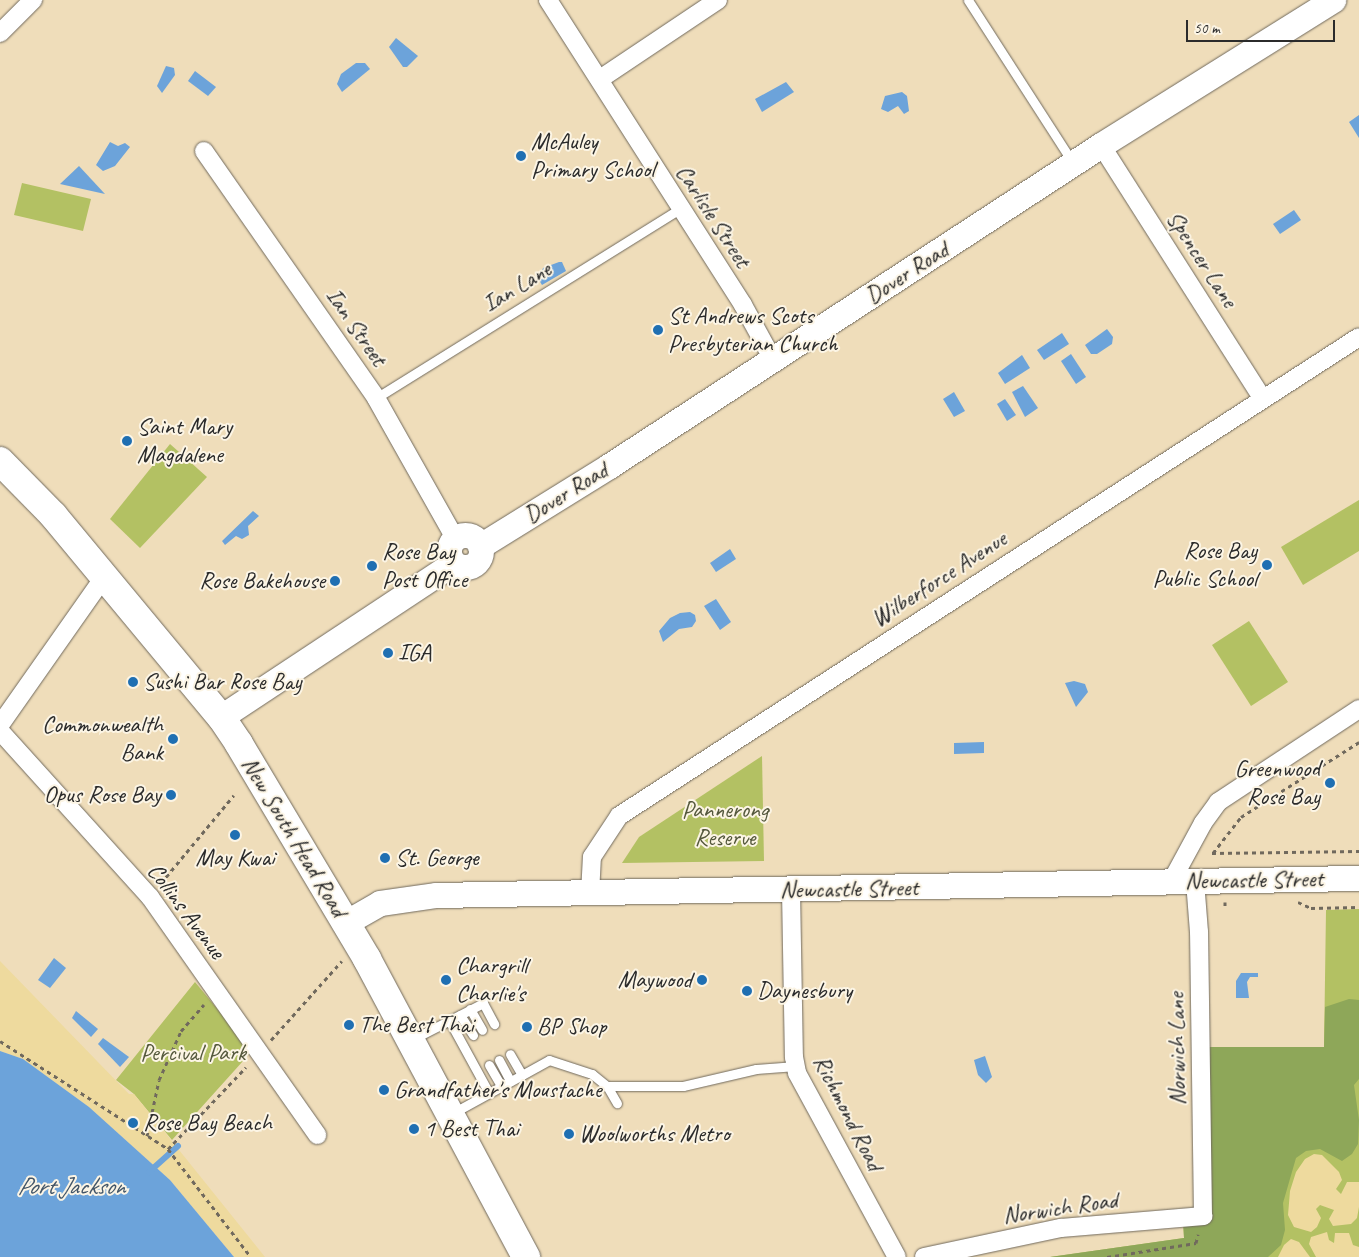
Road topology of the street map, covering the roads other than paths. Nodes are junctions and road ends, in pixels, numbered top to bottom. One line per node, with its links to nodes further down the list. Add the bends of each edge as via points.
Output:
1 (33, 0): 6 (street)
2 (548, 0): 7 (street, Carlisle Street)
3 (718, 0): 7 (street)
4 (968, 0): 10 (lane)
5 (1333, 0): 8 (street, Dover Road)
6 (0, 33)
7 (600, 78): 11 (street, Carlisle Street)
8 (1101, 145): 10 (street, Dover Road); 15 (street, Spencer Lane)
9 (204, 151): 14 (street, Ian Street)
10 (1073, 163): 13 (street, Dover Road)
11 (680, 209): 13 (street, Carlisle Street, via 743,306); 14 (lane, Ian Lane)
12 (1359, 337): 15 (street, Wilberforce Avenue)
13 (772, 358): 18 (street, Dover Road, via 601,472)
14 (376, 398): 17 (street, Ian Street)
15 (1262, 398): 28 (street, Wilberforce Avenue, via 619,816 592,856)
16 (0, 461): 20 (main road, New South Head Road, via 30,488)
17 (456, 538): 18 (street, via 470,536); 19 (street, via 449,553)
18 (480, 546): 19 (street, via 479,558 473,565 463,567)
19 (454, 563): 22 (street)
20 (104, 577): 22 (main road, New South Head Road); 23 (street)
21 (1359, 709): 26 (street, via 1218,802 1185,854)
22 (221, 717): 29 (main road, New South Head Road)
23 (0, 726)
24 (0, 731): 48 (street, Collins Avenue, via 150,897)
25 (1359, 878): 26 (street, Newcastle Street)
26 (1183, 882): 27 (street, Newcastle Street); 49 (street, Norwich Lane, via 1199,932)
27 (791, 890): 28 (street, Newcastle Street); 40 (street, Richmond Road)
28 (590, 894): 29 (street, Newcastle Street, via 415,896 380,903)
29 (345, 923): 36 (main road, New South Head Road)
30 (470, 1009): 31 (lane); 33 (lane, via 482,1003); 34 (lane)
31 (460, 1014): 32 (lane); 35 (lane)
32 (449, 1020): 36 (lane); 45 (lane)
33 (494, 1024)
34 (482, 1030)
35 (472, 1035)
36 (410, 1040): 47 (main road, New South Head Road)
37 (510, 1054): 41 (lane)
38 (499, 1060): 42 (lane)
39 (489, 1065): 43 (lane)
40 (796, 1066): 44 (lane, via 756,1069 683,1086); 51 (street, Richmond Road)
41 (522, 1075): 42 (lane); 44 (lane, via 549,1060 592,1074)
42 (510, 1081): 43 (lane)
43 (501, 1086): 45 (lane)
44 (608, 1086): 46 (lane)
45 (489, 1093): 47 (lane)
46 (617, 1103)
47 (451, 1114): 50 (main road, New South Head Road)
48 (317, 1134)
49 (1203, 1216): 52 (street, Norwich Road, via 1061,1228)
50 (526, 1257)
51 (897, 1257)
52 (924, 1257)

